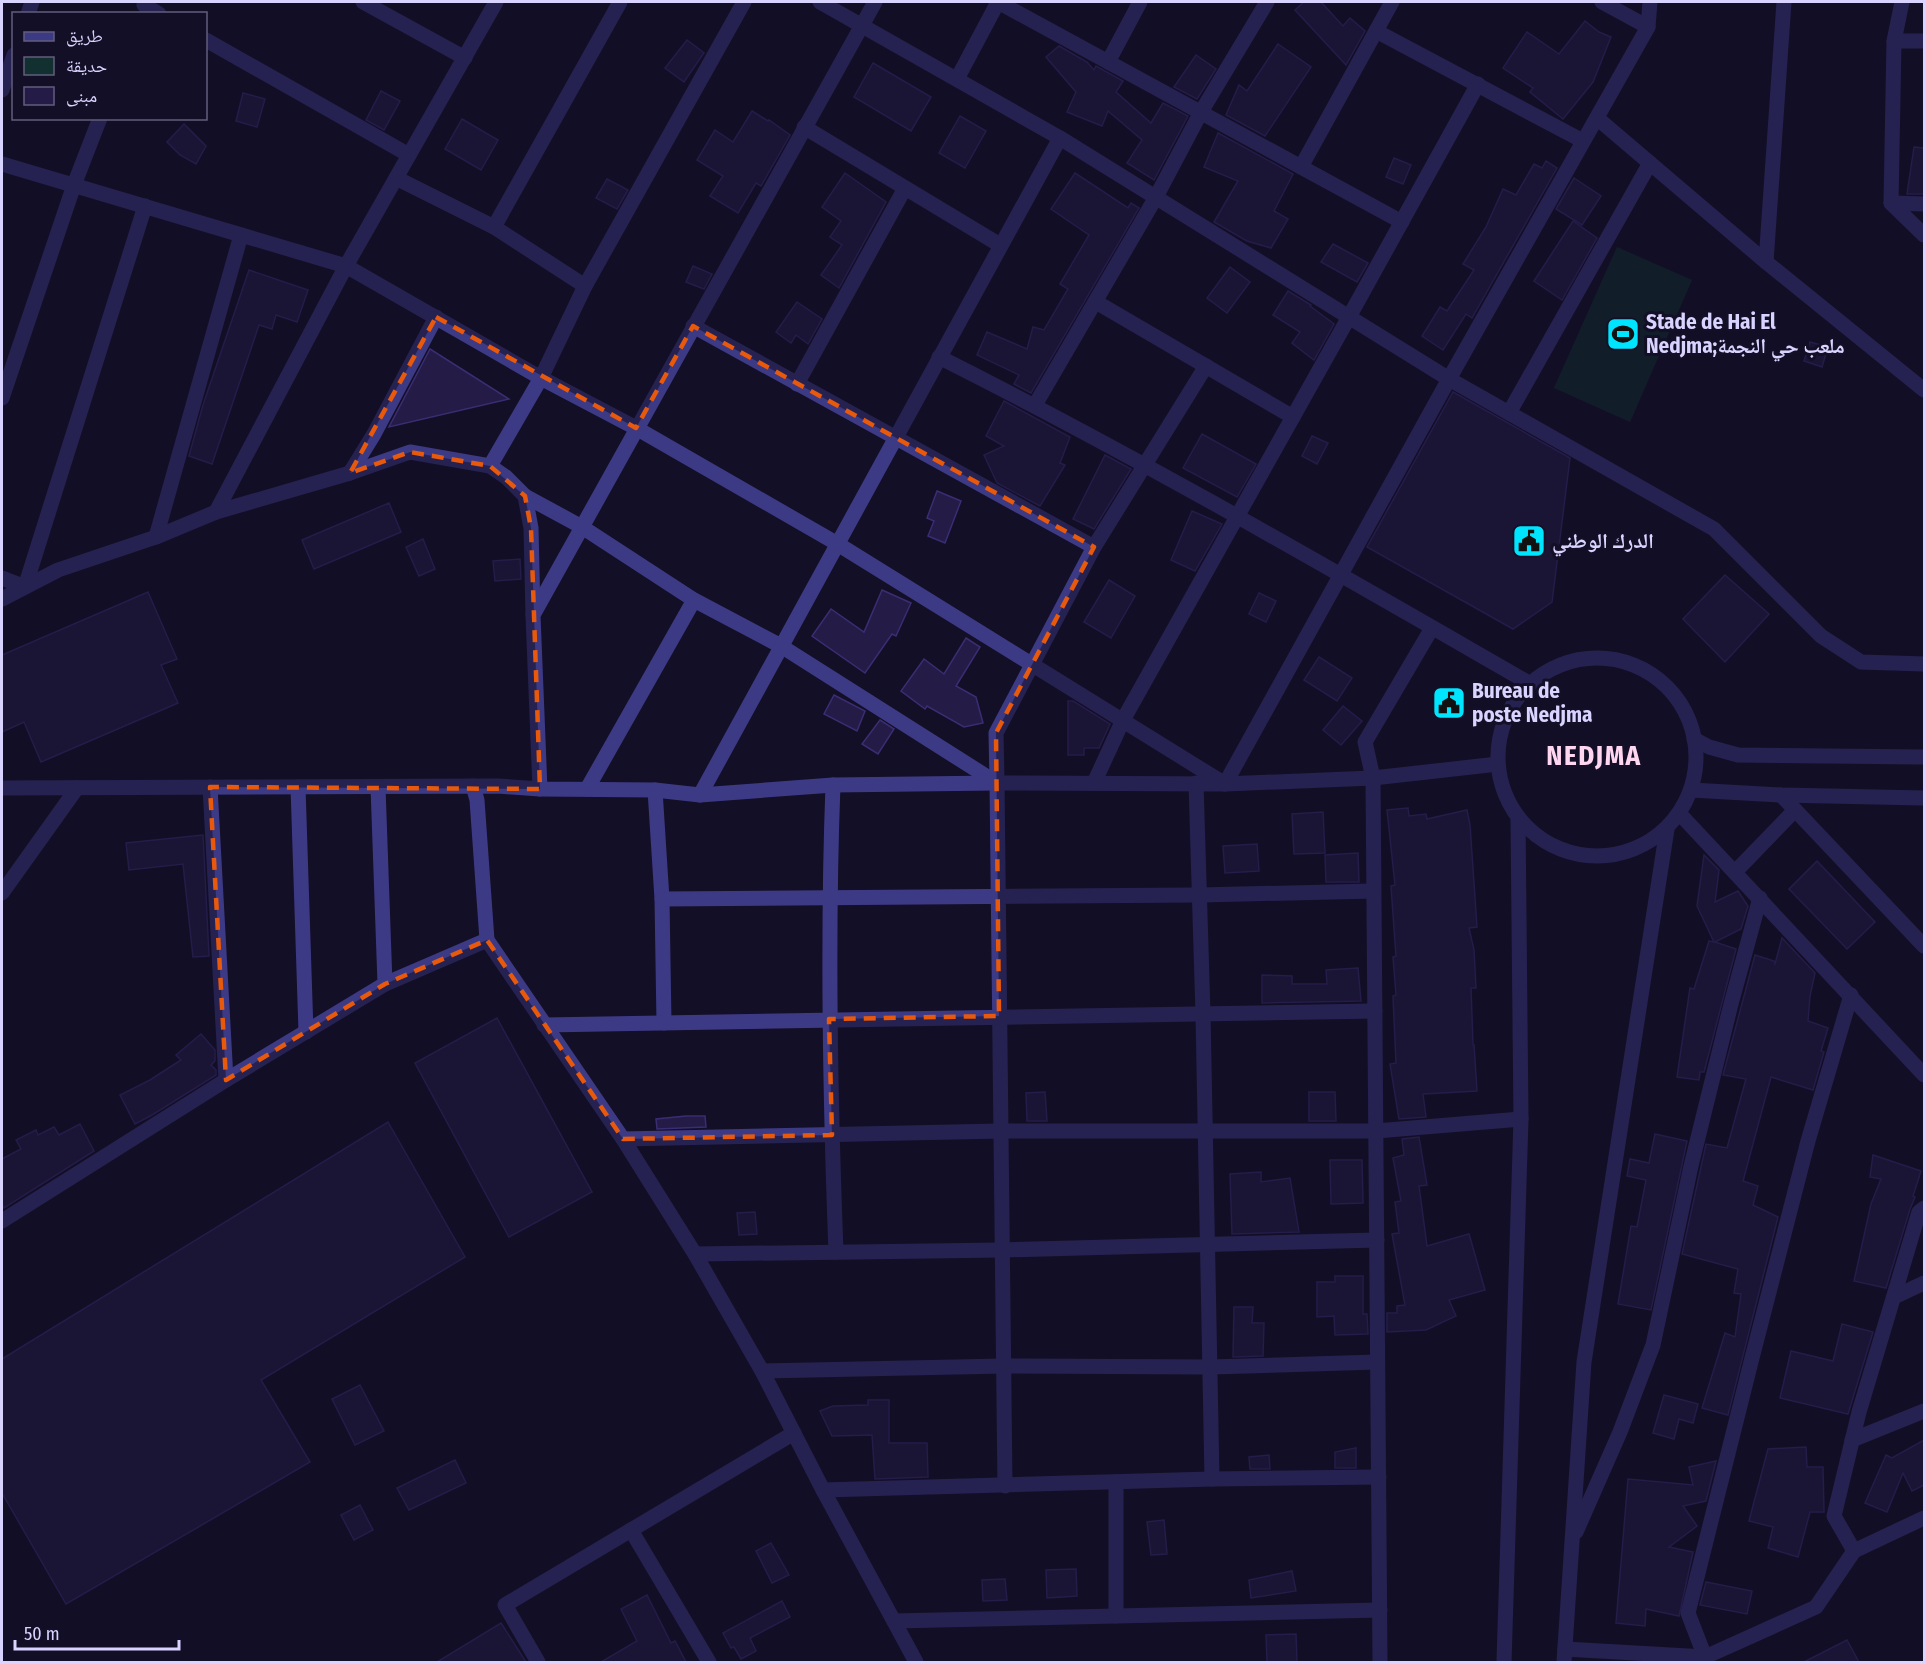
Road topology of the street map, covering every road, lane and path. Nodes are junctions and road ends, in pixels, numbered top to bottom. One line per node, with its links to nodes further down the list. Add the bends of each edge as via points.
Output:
1 (363, 2): 20 (street)
2 (496, 2): 20 (street)
3 (620, 2): 44 (street)
4 (744, 2): 50 (street)
5 (820, 2): 14 (street)
6 (874, 2): 14 (street)
7 (1140, 2): 22 (street)
8 (1267, 2): 26 (street)
9 (1392, 2): 16 (street)
10 (1602, 2): 15 (street)
11 (1650, 2): 15 (street)
12 (1784, 2): 48 (street)
13 (1902, 2): 18 (street)
14 (861, 25): 23 (street); 29 (street)
15 (1648, 27): 27 (street)
16 (1376, 31): 24 (street); 35 (street)
17 (207, 41): 32 (street)
18 (1894, 41): 19 (street); 40 (street)
19 (1924, 41)
20 (465, 58): 32 (street)
21 (12, 61): 25 (street)
22 (1108, 62): 23 (street, via 998,2); 26 (street)
23 (957, 79): 30 (street)
24 (1478, 84): 31 (street); 43 (street)
25 (2, 90)
26 (1201, 112): 35 (street); 39 (street)
27 (1597, 118): 31 (street); 33 (street)
28 (99, 120): 37 (street)
29 (804, 127): 38 (street); 54 (street)
30 (1060, 138): 39 (street); 47 (street)
31 (1583, 141): 58 (street)
32 (409, 155): 36 (street)
33 (1650, 163): 48 (street); 63 (street)
34 (2, 164): 37 (street)
35 (1301, 167): 43 (street)
36 (396, 178): 44 (street); 49 (street)
37 (74, 185): 42 (street); 61 (street)
38 (904, 188): 47 (street); 59 (street)
39 (1156, 197): 51 (street); 53 (street)
40 (1891, 203): 41 (street); 45 (street)
41 (1924, 204)
42 (145, 206): 46 (street); 79 (street)
43 (1402, 222): 53 (street)
44 (494, 227): 50 (street)
45 (1924, 234)
46 (241, 235): 49 (street); 74 (street)
47 (1000, 245): 55 (street)
48 (1766, 262): 60 (street)
49 (346, 266): 52 (street); 71 (street)
50 (585, 286): 57 (street)
51 (1096, 302): 56 (street); 62 (street)
52 (436, 317): 57 (street); 69 (street)
53 (1349, 317): 58 (street); 64 (street)
54 (693, 326): 59 (street); 65 (street)
55 (939, 357): 62 (street); 66 (street)
56 (1206, 366): 64 (street); 68 (street)
57 (541, 378): 65 (street); 67 (street)
58 (1449, 379): 63 (street); 77 (street)
59 (796, 384): 66 (street)
60 (1924, 390)
61 (2, 398)
62 (1035, 405): 68 (street)
63 (1509, 413): 86 (street, via 1714,529 1821,636 1861,662)
64 (1293, 417): 72 (street)
65 (636, 428): 73 (street); 75 (street)
66 (894, 438): 75 (street); 76 (street)
67 (490, 466): 69 (street, via 410,452); 70 (street)
68 (1144, 466): 72 (street); 76 (street)
69 (350, 473): 71 (street)
70 (525, 496): 73 (street); 82 (street, via 531,528)
71 (216, 512): 74 (street)
72 (1237, 517): 77 (street); 88 (street)
73 (582, 527): 81 (street); 82 (street)
74 (156, 537): 79 (street, via 58,570)
75 (837, 543): 84 (street); 85 (street)
76 (1094, 547): 85 (street)
77 (1341, 575): 83 (street); 97 (street)
78 (2, 578): 79 (street)
79 (25, 587): 80 (street)
80 (2, 599)
81 (694, 600): 84 (street); 105 (street)
82 (533, 615): 104 (street)
83 (1432, 628): 87 (street); 92 (street, via 1365,742)
84 (781, 646): 93 (street); 108 (street)
85 (1032, 664): 88 (street); 93 (street, via 996,733)
86 (1924, 664)
87 (1529, 684): 89 (street, via 1557,665 1589,657 1622,660 1653,675 1677,698); 91 (street, via 1511,707 1500,734)
88 (1122, 720): 94 (street); 97 (street)
89 (1694, 739): 90 (street, via 1738,755); 107 (street, via 1696,761)
90 (1924, 757)
91 (1498, 764): 92 (street); 113 (street, via 1504,792)
92 (1373, 778): 97 (street); 116 (street)
93 (997, 783): 94 (street); 96 (street); 119 (street)
94 (1094, 783): 95 (street)
95 (1196, 783): 97 (street); 118 (street)
96 (833, 784): 108 (street); 120 (street)
97 (1225, 784)
98 (473, 786): 101 (street); 104 (street); 123 (street)
99 (210, 787): 100 (street); 103 (street); 135 (street)
100 (298, 787): 101 (street); 133 (street)
101 (378, 787): 125 (street)
102 (2, 788): 103 (street)
103 (77, 788): 117 (street)
104 (540, 789): 105 (street)
105 (587, 789): 106 (street)
106 (655, 790): 108 (street); 122 (street)
107 (1691, 790): 109 (street); 112 (street)
108 (700, 795)
109 (1781, 795): 110 (street); 111 (street)
110 (1924, 798)
111 (1794, 811): 115 (street); 124 (street)
112 (1679, 813): 114 (street); 115 (street)
113 (1518, 818): 114 (street, via 1539,838 1568,853 1601,857 1634,850); 136 (street)
114 (1666, 829): 165 (street, via 1584,1362)
115 (1735, 872): 121 (street)
116 (1373, 891): 118 (street); 127 (street)
117 (2, 892)
118 (1200, 895): 119 (street); 128 (street)
119 (998, 896): 120 (street); 129 (street)
120 (829, 897): 122 (street); 130 (street)
121 (1760, 898): 126 (street); 165 (street, via 1690,1166 1653,1345)
122 (662, 899): 131 (street)
123 (488, 940): 125 (street); 132 (street)
124 (1924, 946)
125 (385, 984): 133 (street)
126 (1851, 995): 134 (street); 171 (street, via 1808,1142 1688,1613)
127 (1375, 1011): 128 (street); 139 (street)
128 (1203, 1014): 129 (street); 137 (street)
129 (999, 1016): 130 (street); 138 (street)
130 (829, 1019): 131 (street); 140 (street)
131 (664, 1023): 132 (street)
132 (544, 1025): 141 (street)
133 (306, 1032): 135 (street)
134 (1924, 1075)
135 (226, 1080): 143 (street)
136 (1521, 1119): 139 (street); 176 (street)
137 (1206, 1130): 138 (street); 139 (street); 145 (street)
138 (1001, 1131): 140 (street); 146 (street)
139 (1376, 1131): 144 (street)
140 (832, 1135): 141 (street); 147 (street)
141 (622, 1139): 148 (street)
142 (1924, 1208): 150 (street, via 1919,1212)
143 (2, 1220)
144 (1377, 1240): 145 (street); 151 (street)
145 (1208, 1245): 146 (street); 153 (street)
146 (1002, 1250): 147 (street); 152 (street)
147 (836, 1252): 148 (street)
148 (695, 1254): 154 (street)
149 (1924, 1283): 150 (street)
150 (1894, 1297): 157 (street)
151 (1377, 1362): 153 (street); 158 (street)
152 (1004, 1366): 153 (street); 154 (street); 161 (street)
153 (1210, 1367): 159 (street)
154 (762, 1371): 156 (street)
155 (1924, 1411): 157 (street)
156 (794, 1433): 162 (street); 164 (street)
157 (1852, 1440): 166 (street, via 1834,1516)
158 (1378, 1477): 159 (street); 167 (street)
159 (1212, 1479): 160 (street)
160 (1116, 1482): 161 (street); 168 (street)
161 (1005, 1486): 162 (street)
162 (823, 1490): 169 (street)
163 (1924, 1518): 166 (street)
164 (631, 1530): 172 (street, via 505,1605); 173 (street)
165 (1571, 1542): 170 (street)
166 (1854, 1551): 171 (street, via 1816,1607)
167 (1380, 1610): 168 (street); 175 (street)
168 (1116, 1616): 169 (street)
169 (894, 1621): 174 (street)
170 (1565, 1656): 171 (street)
171 (1705, 1660)
172 (538, 1662)
173 (709, 1662)
174 (916, 1662)
175 (1380, 1662)
176 (1504, 1662)

